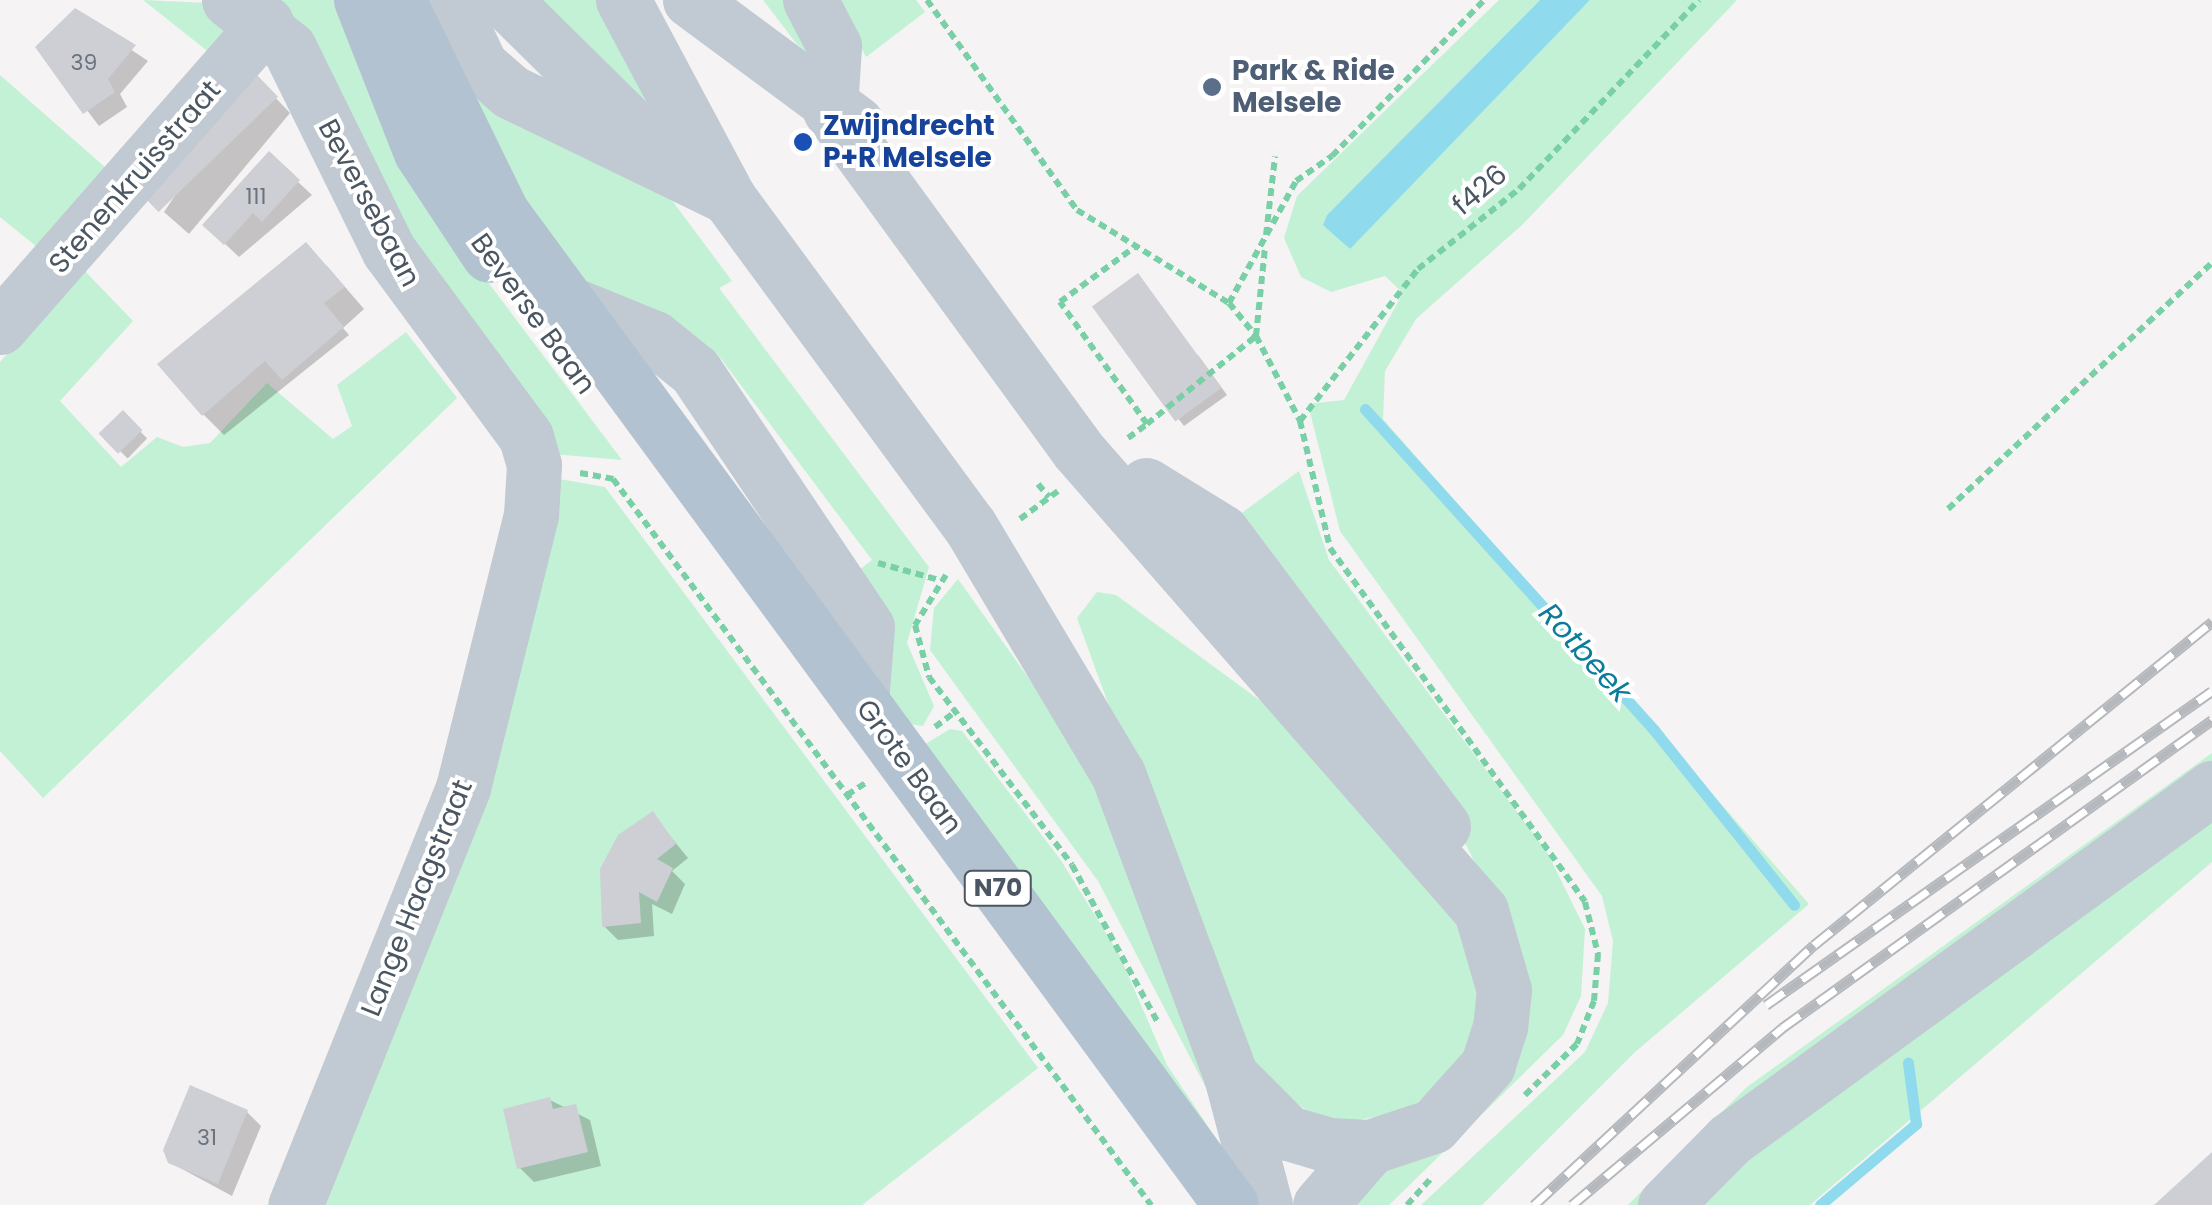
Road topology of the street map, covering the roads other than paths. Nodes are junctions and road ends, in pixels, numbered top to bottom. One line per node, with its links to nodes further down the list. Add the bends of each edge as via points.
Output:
1 (360, 0): 16 (main road, Beverse Baan / N70, via 421,152)
2 (398, 0): 11 (main road, Beverse Baan / N70, via 502,213)
3 (450, 0): 10 (street, via 494,80)
4 (504, 0): 10 (street)
5 (623, 0): 10 (street)
6 (690, 0): 9 (street)
7 (810, 0): 9 (street, via 834,46)
8 (247, 12): 12 (street, Stenenkruisstraat); 13 (street, Beversebaan, via 289,48 389,251 526,437)
9 (830, 110): 14 (street, via 886,138); 15 (street, via 1077,449)
10 (706, 188): 20 (street, via 739,264 1068,689 1118,774)
11 (568, 304): 16 (main road, Beverse Baan / N70); 17 (street, via 654,338 695,370 867,627)
12 (0, 326)
13 (534, 465): 22 (street, Lange Haagstraat, via 532,516 463,788)
14 (1146, 485): 15 (street); 19 (street, via 1222,532 1433,805)
15 (1181, 570): 19 (street)
16 (755, 588): 17 (main road, Grote Baan / N70); 23 (main road, Grote Baan / N70, via 859,787)
17 (862, 702): 24 (main road, Grote Baan / N70)
18 (2212, 788): 27 (street, via 1729,1140)
19 (1481, 911): 21 (street, via 1504,990 1488,1066 1434,1126)
20 (1231, 1076): 21 (street, via 1288,1132); 25 (street)
21 (1370, 1147): 26 (street)
22 (296, 1205)
23 (1185, 1205)
24 (1231, 1205)
25 (1264, 1205)
26 (1320, 1205)
27 (1665, 1205)

